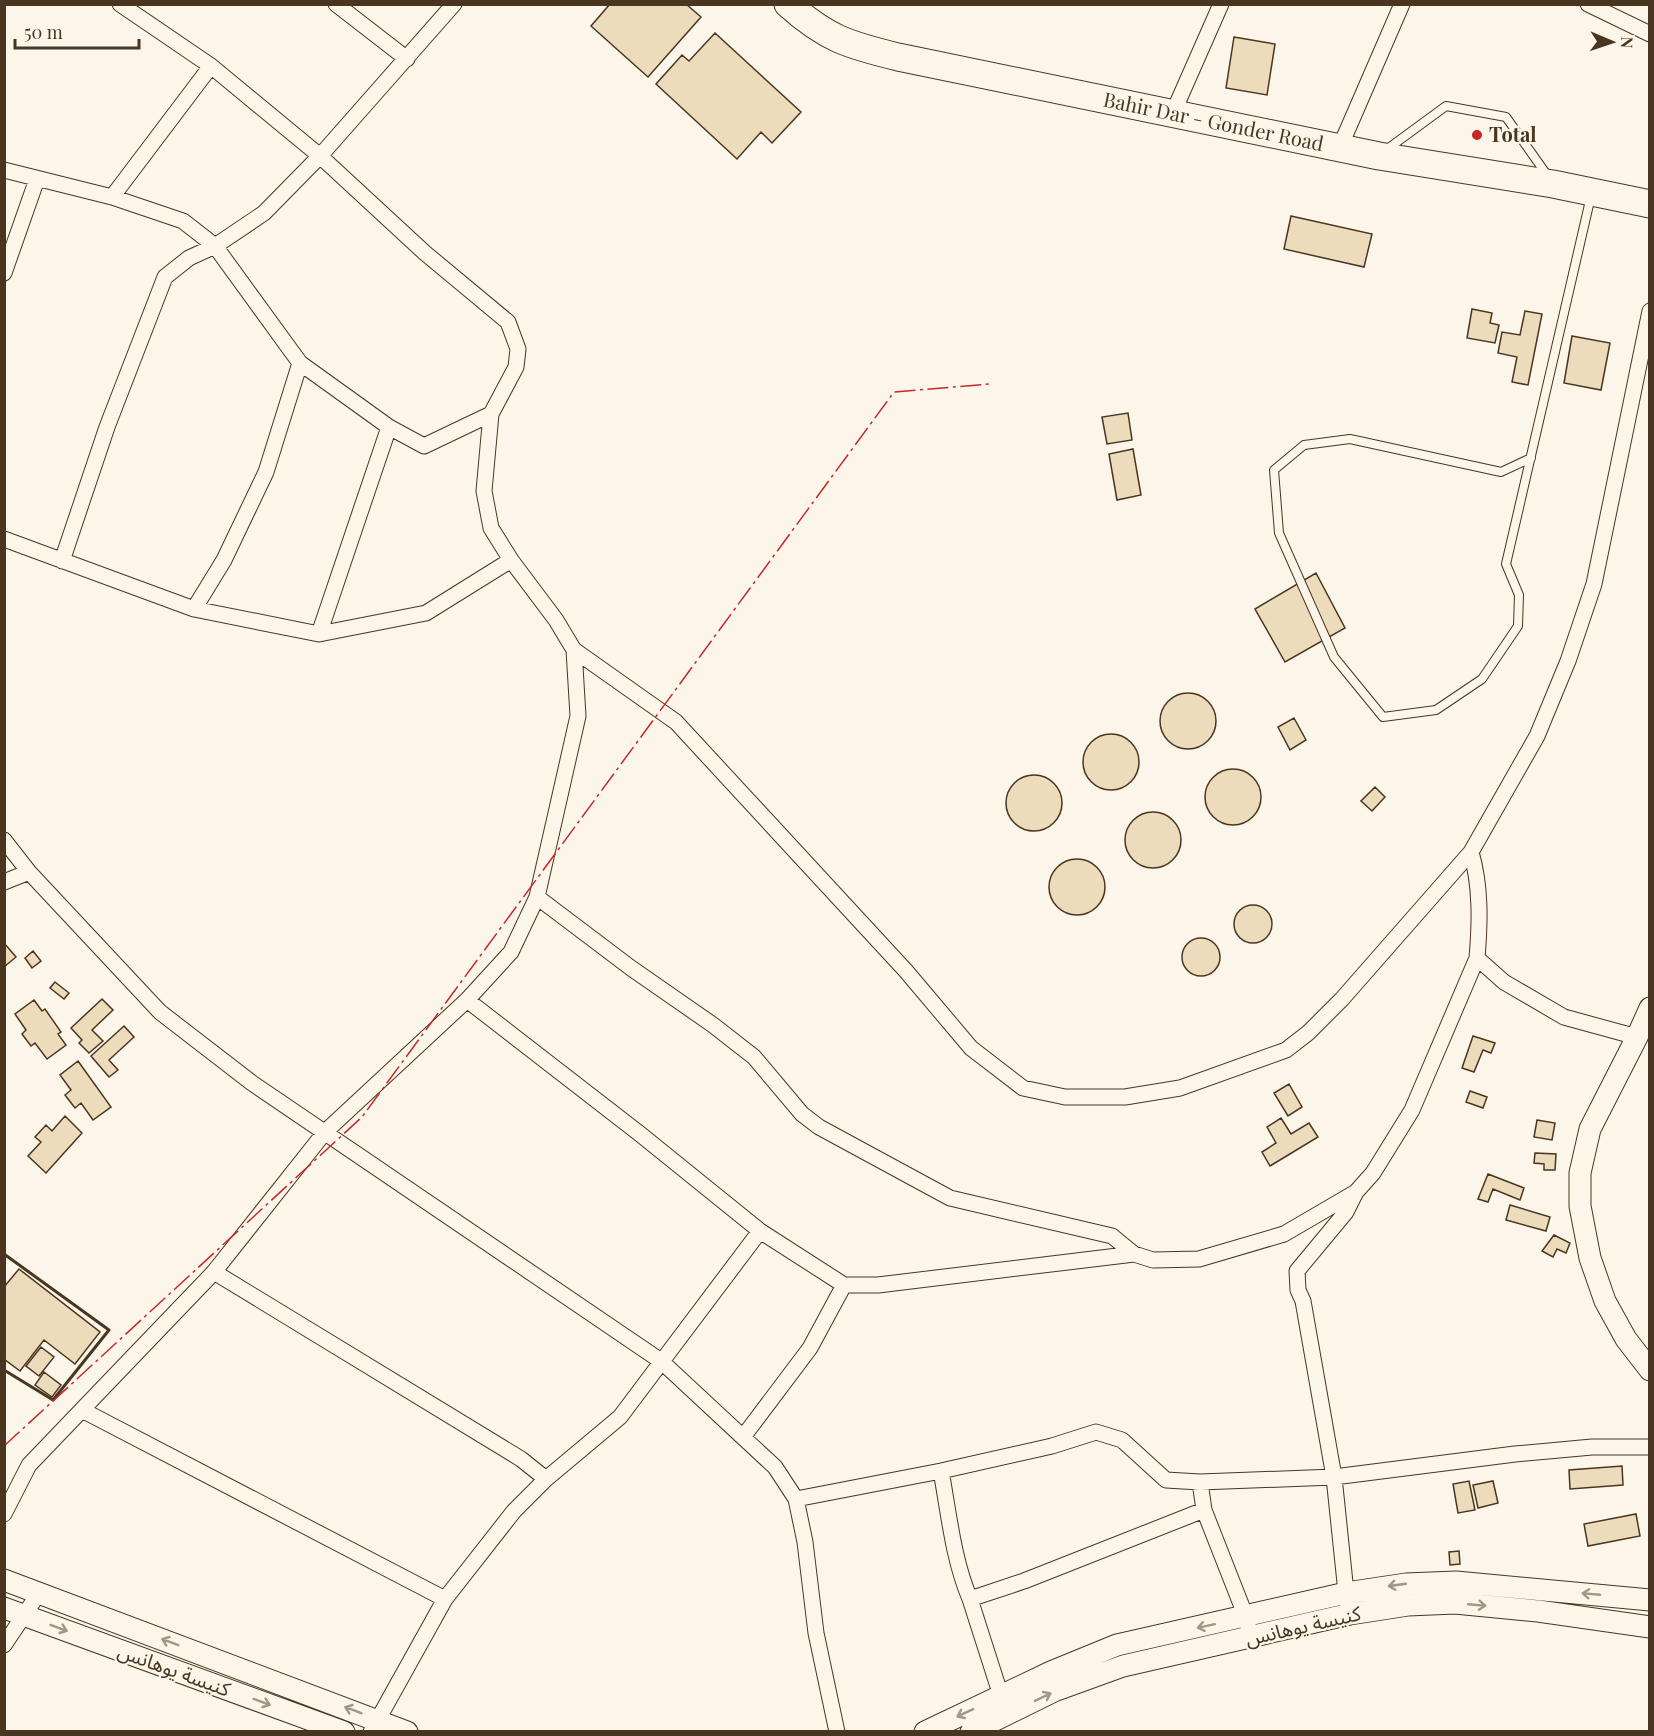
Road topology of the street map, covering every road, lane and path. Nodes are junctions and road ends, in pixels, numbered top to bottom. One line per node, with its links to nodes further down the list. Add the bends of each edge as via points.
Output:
1 (120, 4): 11 (street)
2 (336, 4): 10 (street)
3 (454, 4): 10 (street)
4 (788, 4): 12 (highway, Bahir Dar - Gonder Road, via 832,38 856,47)
5 (1221, 4): 12 (street)
6 (1402, 4): 13 (street)
7 (1588, 4): 8 (street)
8 (1612, 10): 9 (street)
9 (1650, 34)
10 (407, 59): 14 (street)
11 (211, 66): 14 (street); 20 (street)
12 (1173, 113): 13 (highway, Bahir Dar - Gonder Road)
13 (1340, 147): 15 (highway, Bahir Dar - Gonder Road)
14 (320, 156): 22 (street, via 264,213); 26 (street, via 425,253 508,322 518,349 516,367)
15 (1379, 156): 18 (highway, Bahir Dar - Gonder Road); 18 (lane, via 1446,106 1506,117)
16 (4, 170): 17 (street)
17 (36, 179): 20 (street); 23 (street)
18 (1553, 184): 19 (highway, Bahir Dar - Gonder Road)
19 (1592, 192): 21 (highway, Bahir Dar - Gonder Road); 28 (lane)
20 (112, 198): 22 (street, via 183,221)
21 (1650, 204)
22 (215, 246): 25 (street); 31 (street, via 189,258 165,278 107,427)
23 (4, 273)
24 (1650, 311): 36 (street, via 1591,595 1537,736)
25 (300, 363): 27 (street); 32 (street, via 266,472 224,560)
26 (491, 414): 27 (street, via 424,446); 30 (street, via 484,491 491,528)
27 (389, 427): 33 (street)
28 (1531, 458): 28 (lane, via 1506,564 1519,595 1518,627 1482,679 1436,710 1383,717 1334,657 1278,533 1274,470 1304,445 1350,439 1501,472)
29 (4, 539): 31 (street)
30 (511, 560): 33 (street, via 426,613); 34 (street)
31 (62, 561): 32 (street)
32 (194, 609): 33 (street)
33 (319, 634)
34 (574, 650): 36 (street, via 676,722 906,971 971,1048 1023,1088 1065,1097 1136,1095 1180,1088 1286,1050 1342,999); 39 (street, via 578,716)
35 (4, 840): 37 (street)
36 (1471, 852): 40 (street, via 1476,870)
37 (29, 872): 38 (street); 44 (street, via 160,1012 252,1083)
38 (4, 882)
39 (537, 897): 41 (street, via 510,952); 47 (street, via 754,1057 802,1114 819,1127 950,1198 1112,1236)
40 (1477, 958): 43 (street, via 1504,982 1564,1017); 45 (street, via 1412,1110 1373,1173)
41 (467, 1000): 44 (street); 46 (street)
42 (1650, 1008): 43 (street)
43 (1637, 1038): 51 (street, via 1590,1130 1580,1173 1580,1206 1590,1258 1605,1301 1626,1340)
44 (325, 1132): 48 (street); 50 (street)
45 (1356, 1192): 47 (street, via 1284,1234 1199,1260 1153,1260); 56 (street, via 1346,1212 1297,1271)
46 (760, 1231): 49 (street); 50 (street)
47 (1134, 1254): 49 (street, via 878,1285)
48 (214, 1272): 52 (street); 57 (street, via 521,1459)
49 (844, 1285): 53 (street, via 810,1348)
50 (661, 1361): 53 (street); 57 (street, via 620,1417)
51 (1650, 1370)
52 (82, 1410): 61 (street, via 29,1465); 66 (street)
53 (743, 1437): 59 (street, via 775,1467)
54 (1650, 1447): 56 (street, via 1592,1447 1515,1454)
55 (941, 1471): 58 (street, via 1096,1432 1122,1440 1166,1480); 59 (street); 67 (street, via 956,1557)
56 (1334, 1477): 58 (street); 65 (street)
57 (546, 1479): 66 (street, via 514,1511)
58 (1200, 1482): 60 (street)
59 (796, 1499): 81 (street, via 816,1633)
60 (1204, 1510): 67 (street); 73 (street)
61 (4, 1514)
62 (4, 1580): 64 (street)
63 (1540, 1590): 65 (street, one-way to 65, via 1456,1582); 68 (street, one-way to 63); 70 (street)
64 (39, 1593): 72 (street); 78 (street, one-way to 64)
65 (1346, 1593): 71 (street); 73 (street)
66 (445, 1599): 78 (street)
67 (970, 1599): 77 (street)
68 (1650, 1600)
69 (4, 1608): 72 (street, كنيسة يوهانس)
70 (1538, 1611): 71 (street, كنيسة يوهانس, one-way to 70, via 1408,1605 1455,1604); 74 (street, كنيسة يوهانس)
71 (1350, 1614): 75 (street, كنيسة يوهانس)
72 (25, 1615): 76 (street); 79 (street, كنيسة يوهانس, one-way to 79)
73 (1246, 1617): 75 (street); 77 (street, one-way to 77, via 1117,1645)
74 (1650, 1627)
75 (1251, 1638): 83 (street, كنيسة يوهانس, one-way to 75, via 1054,1691 1123,1666)
76 (4, 1645)
77 (1001, 1696): 82 (street, one-way to 82)
78 (374, 1726): 80 (street)
79 (344, 1731)
80 (407, 1731)
81 (837, 1731)
82 (925, 1731)
83 (971, 1731)

